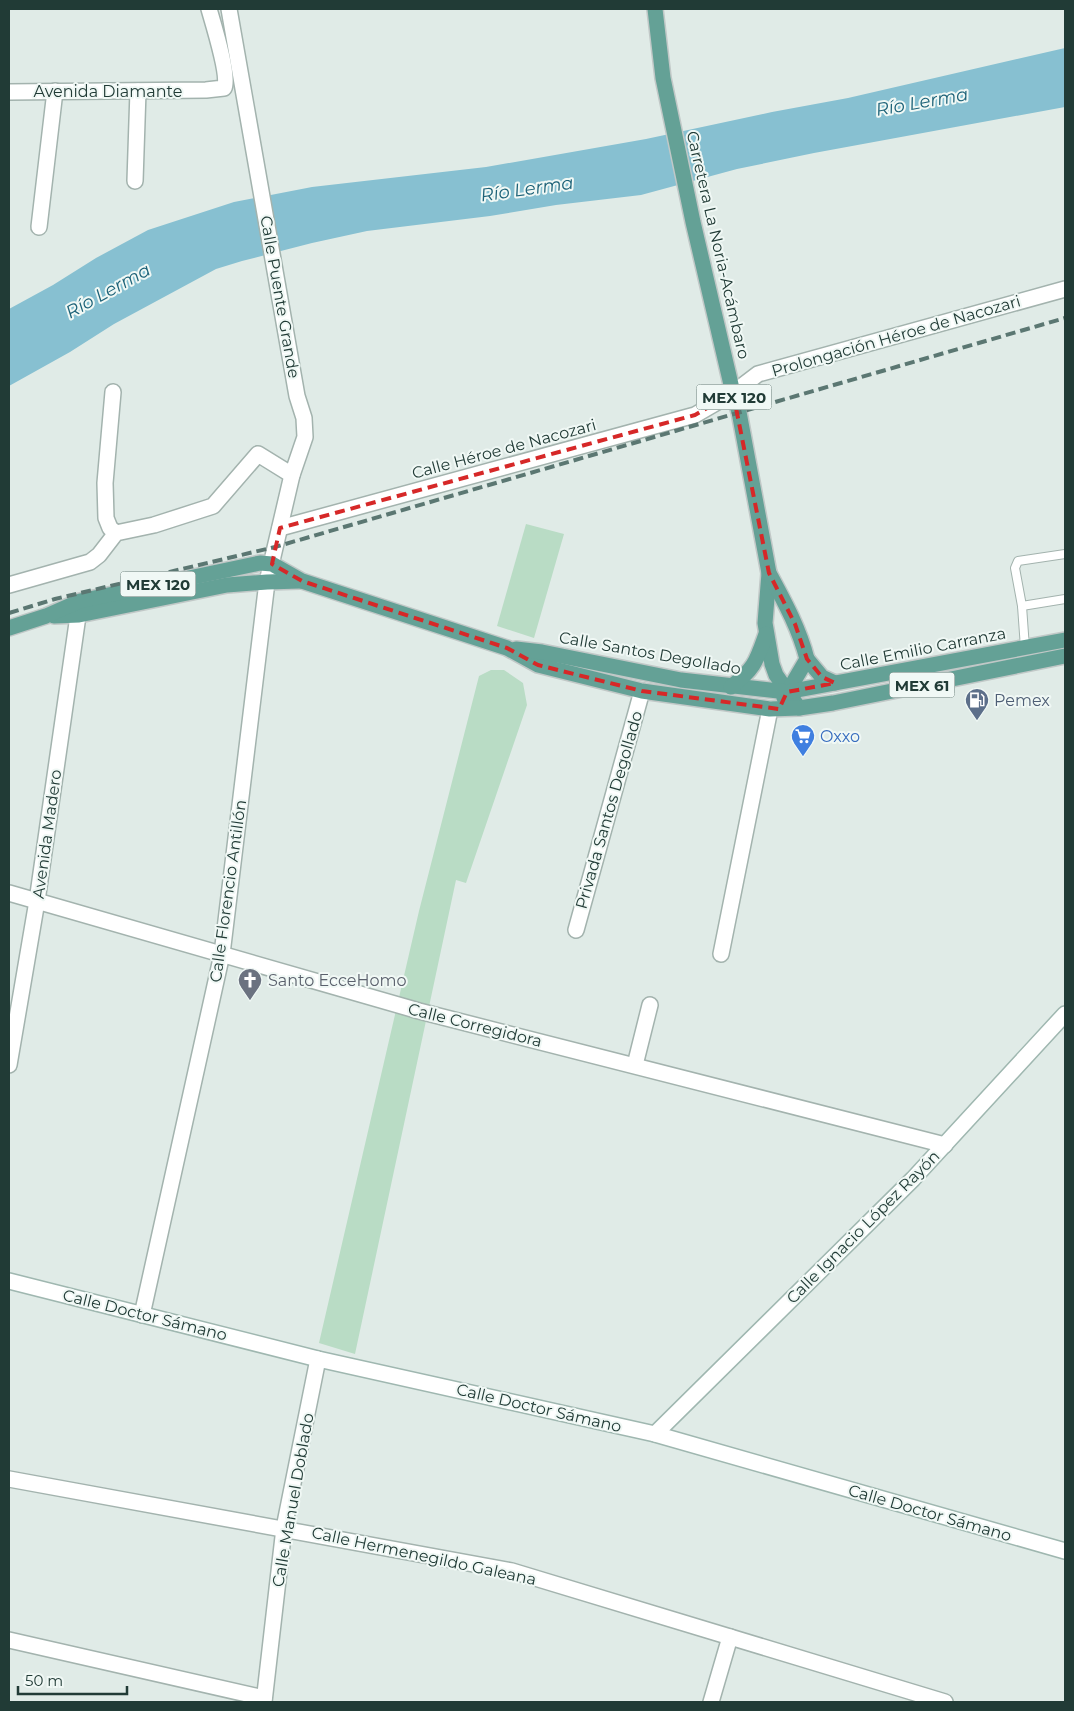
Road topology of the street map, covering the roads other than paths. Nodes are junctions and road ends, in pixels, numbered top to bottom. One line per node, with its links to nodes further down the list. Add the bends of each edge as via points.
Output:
1 (209, 9): 5 (street, Avenida Diamante, via 227,83 224,88)
2 (229, 9): 12 (street, Calle Puente Grande, via 297,396 304,418 305,437)
3 (655, 9): 11 (main road, Carretera La Noria-Acámbaro / MEX 120, via 663,78)
4 (55, 91): 5 (street, Avenida Diamante); 6 (street, Avenida Diamante); 8 (street)
5 (138, 91): 7 (street)
6 (9, 92)
7 (135, 181)
8 (39, 227)
9 (1065, 289): 11 (street, Prolongación Héroe de Nacozari, via 758,374)
10 (113, 392): 14 (street, via 105,483 106,518)
11 (733, 393): 13 (street, Calle Héroe de Nacozari, via 695,415); 17 (main road, Carretera La Noria-Acámbaro / MEX 120)
12 (292, 475): 13 (street, Calle Puente Grande); 14 (street, via 258,454 214,506)
13 (280, 528): 16 (street, Calle Puente Grande)
14 (116, 533): 20 (street, via 90,562)
15 (1065, 554): 22 (lane, via 1018,561 1015,568)
16 (272, 564): 18 (main road, Calle Santos Degollado / MEX 120); 19 (street, Calle Puente Grande); 23 (main road, MEX 120, via 248,565)
17 (769, 573): 25 (main road, Carretera La Noria-Acámbaro / MEX 120); 30 (main road, MEX 120, via 802,639)
18 (302, 581): 19 (main road, Calle Santos Degollado / MEX 120); 27 (main road, Calle Santos Degollado / MEX 120)
19 (267, 582): 23 (main road, MEX 120, via 226,585); 40 (street, Calle Florencio Antillón)
20 (9, 585)
21 (1065, 599): 22 (lane)
22 (1022, 606): 28 (lane)
23 (79, 608): 24 (main road, MEX 120); 38 (street, Avenida Madero)
24 (9, 628)
25 (766, 633): 32 (main road, MEX 120, via 756,664); 34 (main road, Carretera La Noria-Acámbaro / MEX 120, via 772,664)
26 (1065, 640): 28 (main road, Calle Emilio Carranza / MEX 61)
27 (507, 648): 32 (main road, Calle Santos Degollado / MEX 120); 33 (main road, Calle Santos Degollado / MEX 120, via 538,665)
28 (1025, 648): 31 (main road, Calle Emilio Carranza / MEX 61)
29 (1065, 656): 35 (main road, MEX 61)
30 (807, 659): 31 (main road, via 822,677); 34 (main road)
31 (836, 683): 34 (main road, Calle Emilio Carranza / MEX 61)
32 (731, 687): 34 (main road, Calle Santos Degollado / MEX 120)
33 (642, 691): 36 (main road, Calle Santos Degollado / MEX 120); 39 (street, Privada Santos Degollado)
34 (787, 692): 35 (main road, Carretera La Noria-Acámbaro); 36 (main road)
35 (799, 708): 36 (main road, MEX 61)
36 (774, 709): 41 (street)
37 (9, 893): 38 (street, Calle Corregidora)
38 (37, 900): 40 (street, Calle Corregidora); 44 (street, Avenida Madero)
39 (576, 930)
40 (222, 954): 45 (street, Calle Corregidora, via 419,1011); 48 (street, Calle Florencio Antillón)
41 (721, 954)
42 (650, 1005): 45 (street)
43 (1065, 1014): 46 (street, Calle Ignacio López Rayón)
44 (9, 1065)
45 (635, 1065): 46 (street, Calle Corregidora)
46 (945, 1145): 50 (street, Calle Ignacio López Rayón)
47 (9, 1281): 48 (street, Calle Doctor Sámano)
48 (142, 1315): 49 (street, Calle Doctor Sámano)
49 (318, 1359): 50 (street, Calle Doctor Sámano); 52 (street, Calle Manuel Doblado)
50 (655, 1434): 53 (street, Calle Doctor Sámano)
51 (9, 1479): 52 (street, Calle Hermenegildo Galeana)
52 (284, 1528): 54 (street, Calle Hermenegildo Galeana, via 512,1571); 56 (street, Calle Manuel Doblado)
53 (1065, 1551)
54 (730, 1637): 57 (street); 58 (street, Calle Hermenegildo Galeana)
55 (9, 1640): 56 (street)
56 (264, 1700)
57 (711, 1702)
58 (945, 1702)

